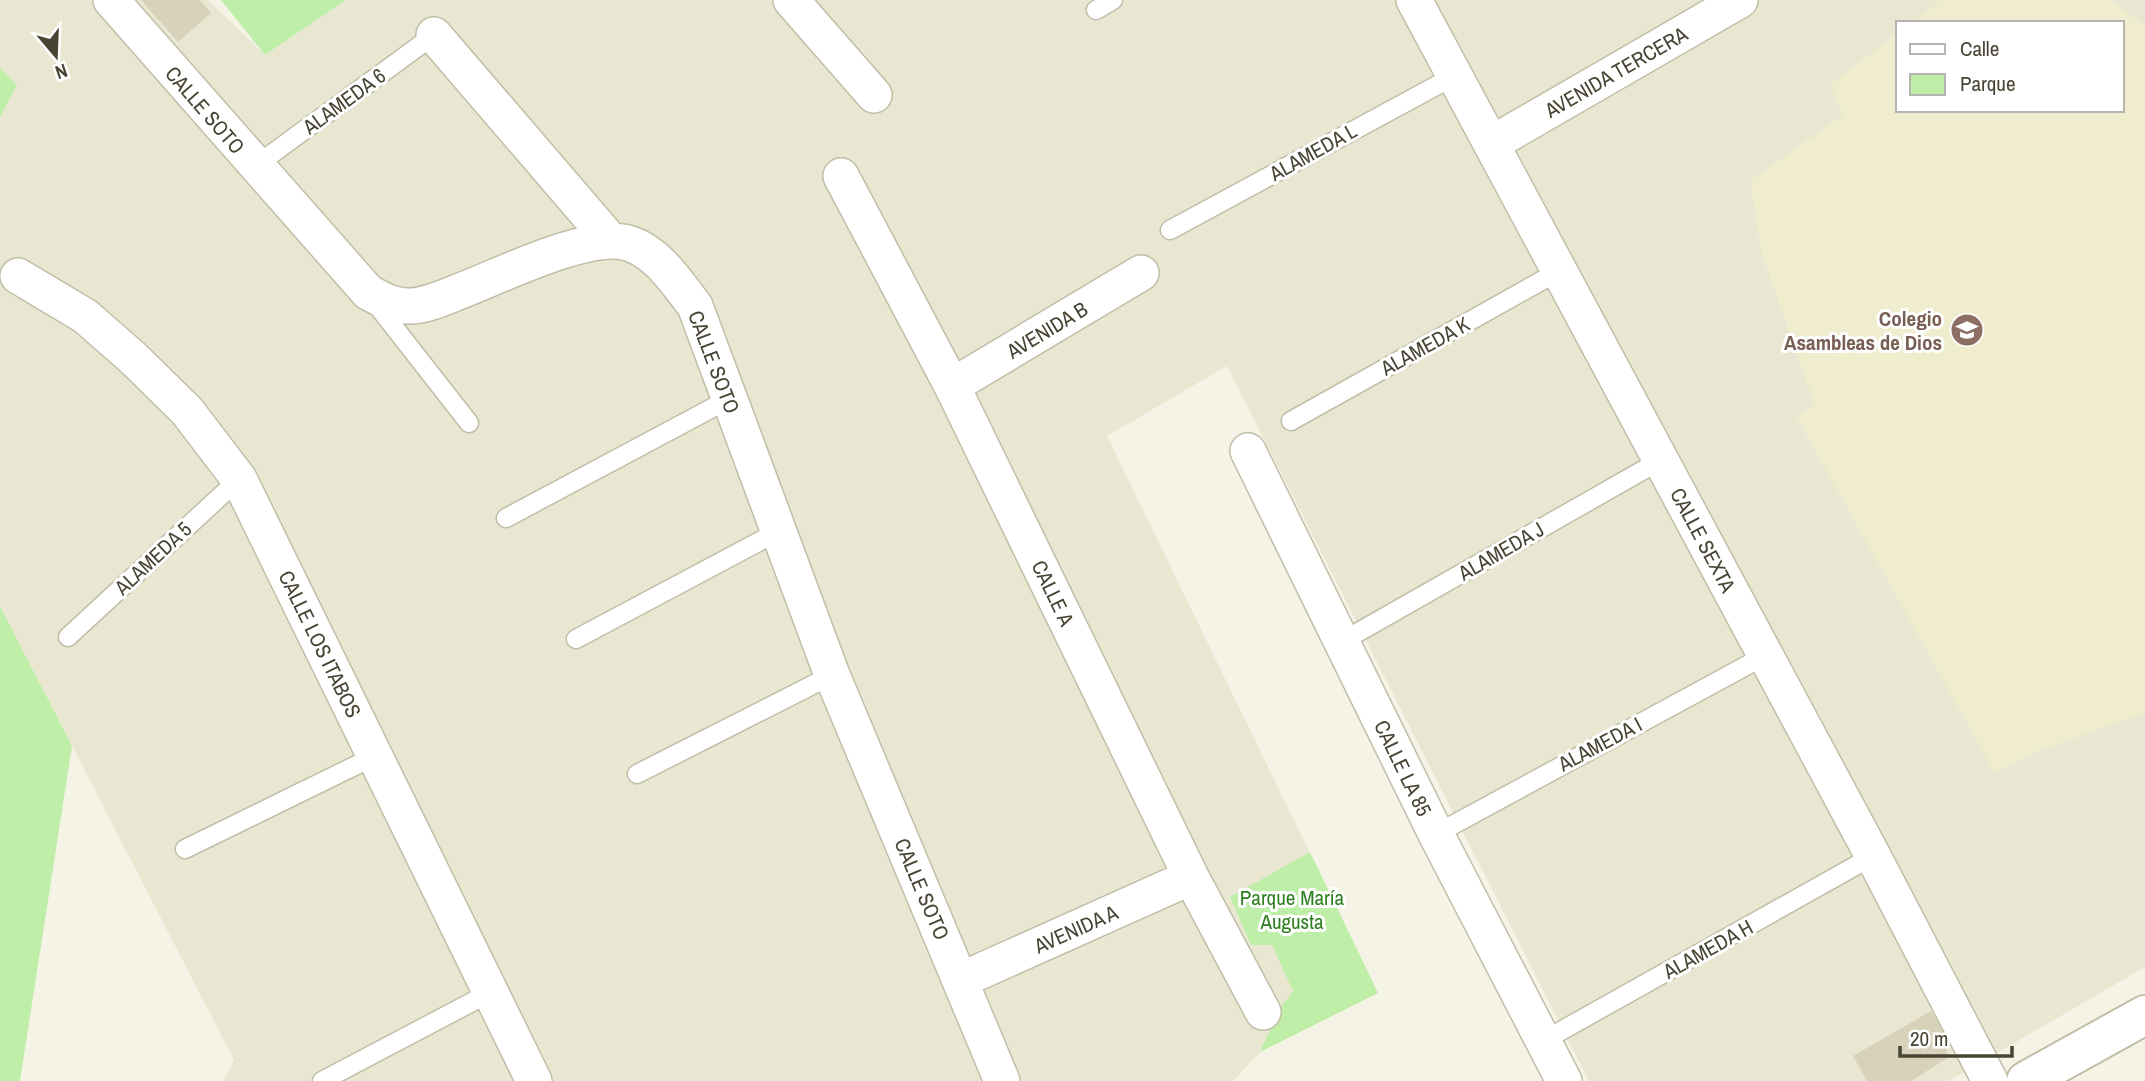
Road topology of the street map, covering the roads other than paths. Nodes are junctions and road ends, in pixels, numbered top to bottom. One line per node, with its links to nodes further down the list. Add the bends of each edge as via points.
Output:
1 (111, 0): 11 (street, CALLE SOTO)
2 (791, 0): 9 (street)
3 (1113, 0): 6 (lane)
4 (1414, 0): 8 (street, CALLE SEXTA)
5 (1740, 0): 10 (street, AVENIDA TERCERA)
6 (1096, 10)
7 (434, 35): 11 (lane, ALAMEDA 6); 14 (street)
8 (1455, 75): 10 (street, CALLE SEXTA); 13 (lane, ALAMEDA L)
9 (874, 95)
10 (1491, 144): 15 (street, CALLE SEXTA)
11 (254, 167): 18 (street, CALLE SOTO)
12 (841, 176): 19 (street, CALLE A)
13 (1170, 230)
14 (610, 240): 18 (street, CALLE SOTO, via 574,247 411,307 390,304); 20 (street, CALLE SOTO, via 631,244 656,259 695,306)
15 (1559, 271): 21 (lane, ALAMEDA K); 24 (street, CALLE SEXTA)
16 (1141, 274): 19 (street, AVENIDA B)
17 (18, 276): 25 (street, CALLE LOS ITABOS, via 85,316 132,357 187,411)
18 (368, 292): 22 (lane)
19 (953, 386): 38 (street, CALLE A)
20 (729, 399): 26 (lane); 27 (street, CALLE SOTO)
21 (1291, 421)
22 (469, 423)
23 (1248, 451): 30 (street, CALLE LA 85)
24 (1661, 460): 30 (lane, ALAMEDA J); 31 (street, CALLE SEXTA)
25 (239, 479): 28 (lane, ALAMEDA 5); 33 (street, CALLE LOS ITABOS)
26 (506, 517)
27 (779, 531): 29 (lane); 32 (street, CALLE SOTO)
28 (68, 637)
29 (576, 639)
30 (1340, 642): 35 (street, CALLE LA 85)
31 (1766, 655): 35 (lane, ALAMEDA I); 37 (street, CALLE SEXTA)
32 (832, 675): 34 (lane); 39 (street, CALLE SOTO)
33 (375, 756): 36 (lane); 40 (street, CALLE LOS ITABOS)
34 (637, 774)
35 (1436, 834): 43 (street, CALLE LA 85)
36 (185, 849)
37 (1873, 856): 43 (lane, ALAMEDA H); 48 (street, CALLE SEXTA)
38 (1191, 877): 39 (street, AVENIDA A); 41 (street, CALLE A)
39 (961, 980): 46 (street, CALLE SOTO)
40 (491, 992): 44 (lane); 45 (street, CALLE LOS ITABOS)
41 (1263, 1012)
42 (2145, 1015): 49 (street)
43 (1543, 1041): 47 (street, CALLE LA 85)
44 (322, 1081)
45 (534, 1081)
46 (1002, 1081)
47 (1564, 1081)
48 (1990, 1081)
49 (2026, 1081)

